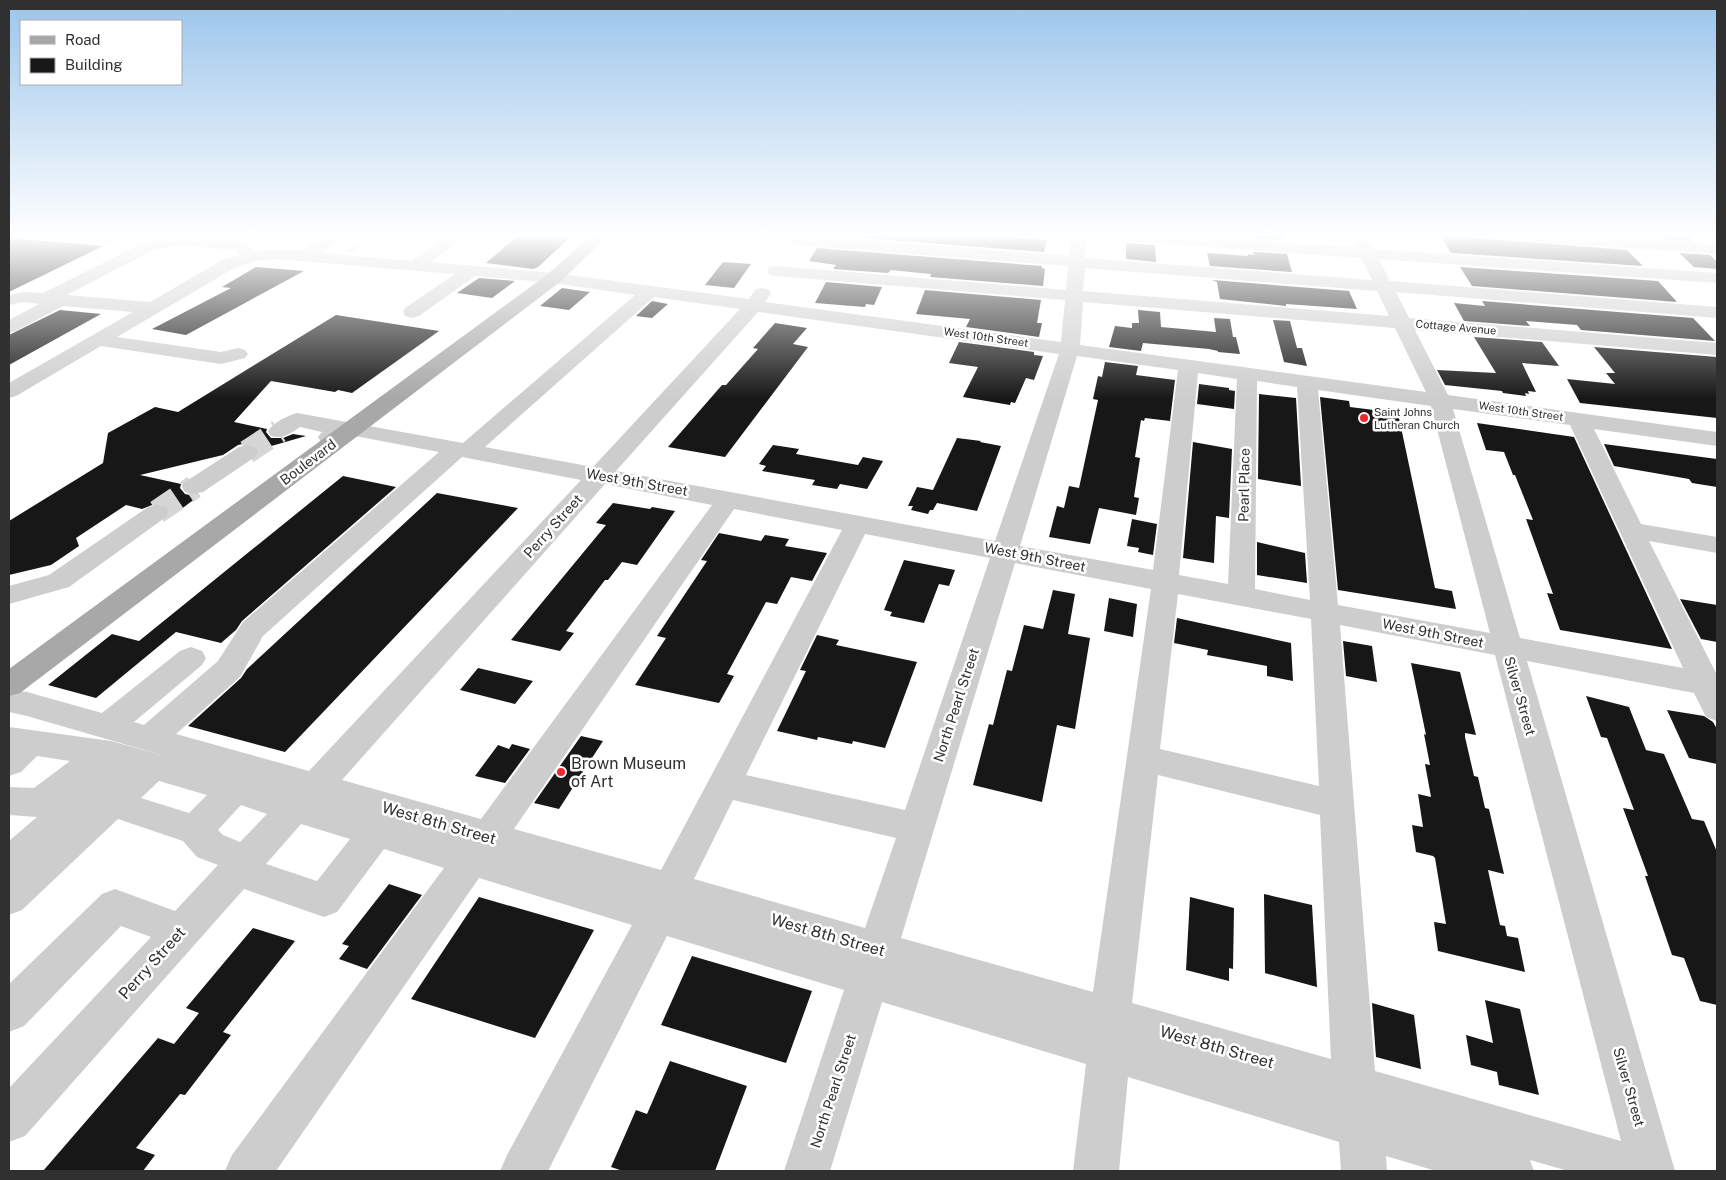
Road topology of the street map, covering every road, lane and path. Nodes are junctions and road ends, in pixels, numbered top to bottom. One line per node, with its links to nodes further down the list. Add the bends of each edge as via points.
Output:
1 (71, 289): 14 (street)
2 (185, 289): 17 (street, West 10th Street)
3 (445, 289): 19 (street)
4 (539, 289): 33 (main road)
5 (636, 289): 12 (street, West 10th Street)
6 (764, 289): 16 (street, Perry Street)
7 (991, 289): 13 (street, Cottage Avenue)
8 (1075, 289): 13 (street, North Pearl Street)
9 (1385, 289): 21 (street, Silver Street)
10 (1426, 289): 18 (street)
11 (1695, 289): 18 (street)
12 (650, 291): 16 (street, West 10th Street); 36 (street)
13 (1074, 296): 21 (street, Cottage Avenue); 24 (street, North Pearl Street)
14 (53, 299): 15 (street, via 24,297); 17 (street); 20 (street); 22 (street)
15 (9, 300)
16 (754, 305): 24 (street, West 10th Street); 38 (street, Perry Street)
17 (152, 308): 23 (street, West 10th Street)
18 (1717, 310)
19 (412, 312)
20 (9, 322)
21 (1402, 323): 25 (street, Cottage Avenue); 31 (street, Silver Street)
22 (9, 327)
23 (99, 340): 26 (street, via 221,358); 30 (street, West 10th Street)
24 (1070, 349): 27 (street, West 10th Street); 45 (street, North Pearl Street)
25 (1717, 349)
26 (238, 354)
27 (1189, 365): 28 (street, West 10th Street); 46 (street)
28 (1247, 373): 29 (street, West 10th Street); 48 (street, Pearl Place)
29 (1307, 382): 31 (street, West 10th Street); 49 (street)
30 (9, 392)
31 (1440, 400): 32 (street, West 10th Street); 51 (street, Silver Street)
32 (1578, 419): 35 (street, West 10th Street); 43 (street)
33 (349, 430): 34 (street, West 9th Street, via 296,420); 36 (street, West 9th Street); 50 (street, via 344,444 169,578)
34 (280, 431)
35 (1716, 440)
36 (462, 450): 38 (street, West 9th Street); 58 (street, via 253,629 230,668)
37 (247, 452): 39 (street)
38 (599, 476): 40 (street, West 9th Street); 63 (street, Perry Street)
39 (194, 487)
40 (729, 499): 42 (street, West 9th Street); 70 (street)
41 (157, 512): 47 (street, via 59,581)
42 (858, 523): 45 (street, West 9th Street); 61 (street)
43 (1631, 530): 44 (street); 54 (street)
44 (1717, 545)
45 (1006, 551): 46 (street, West 9th Street); 67 (street, North Pearl Street)
46 (1165, 582): 48 (street, West 9th Street); 59 (street)
47 (9, 595)
48 (1241, 596): 49 (street, West 9th Street)
49 (1325, 612): 51 (street, West 9th Street); 66 (street)
50 (72, 639): 53 (main road)
51 (1506, 647): 54 (street, West 9th Street); 88 (street, Silver Street)
52 (191, 658): 58 (street)
53 (9, 685)
54 (1711, 685): 56 (street)
55 (9, 701): 58 (street, West 8th Street, via 28,704)
56 (1717, 709)
57 (20, 740): 58 (street, West 8th Street); 60 (street)
58 (128, 749): 62 (street, West 8th Street); 63 (street, West 8th Street); 64 (street, via 40,803); 65 (street); 71 (street)
59 (1142, 758): 66 (street); 78 (street)
60 (9, 763)
61 (724, 784): 67 (street); 74 (street)
62 (235, 789): 63 (street, West 8th Street); 68 (street)
63 (305, 797): 69 (street, West 8th Street); 70 (street, West 8th Street); 72 (street, Perry Street)
64 (9, 801)
65 (113, 802): 68 (street); 73 (street)
66 (1337, 805): 79 (street)
67 (917, 828): 76 (street, North Pearl Street)
68 (195, 830): 72 (street, via 210,846)
69 (377, 832): 70 (street, West 8th Street); 72 (street, via 324,900)
70 (479, 848): 74 (street, West 8th Street); 82 (street)
71 (9, 863)
72 (242, 865): 75 (street, Perry Street)
73 (9, 898)
74 (664, 903): 76 (street, West 8th Street); 81 (street)
75 (182, 930): 77 (street, via 115,906); 80 (street, Perry Street)
76 (873, 964): 78 (street, West 8th Street); 83 (street, North Pearl Street)
77 (9, 1012)
78 (1110, 1034): 79 (street, West 8th Street); 84 (street)
79 (1357, 1106): 85 (street); 86 (street, West 8th Street); 87 (street, West 8th Street)
80 (9, 1120)
81 (525, 1170)
82 (248, 1171)
83 (807, 1171)
84 (1096, 1171)
85 (1364, 1171)
86 (1511, 1171)
87 (1646, 1171)
88 (1652, 1171)

